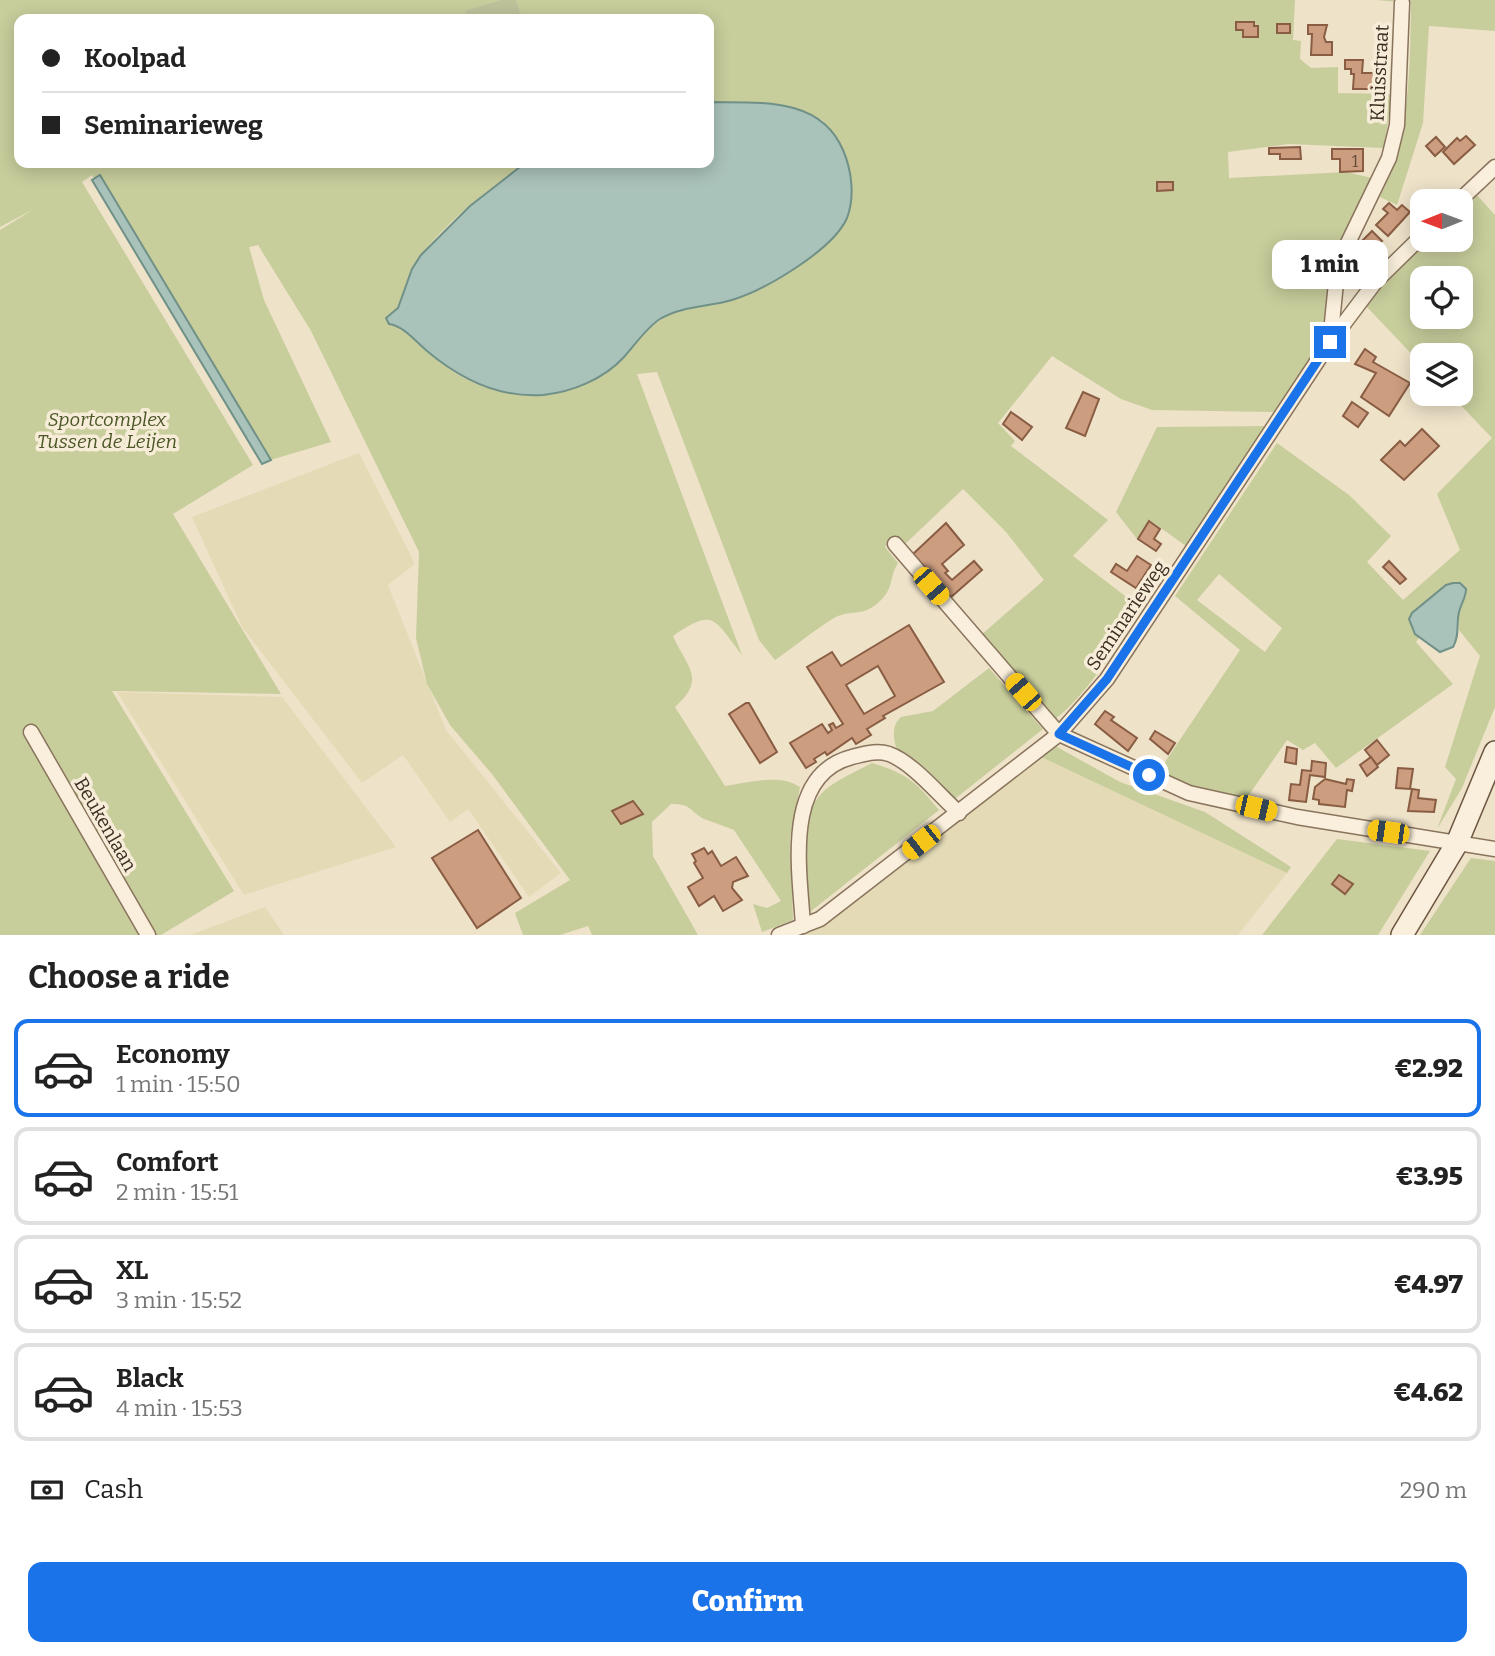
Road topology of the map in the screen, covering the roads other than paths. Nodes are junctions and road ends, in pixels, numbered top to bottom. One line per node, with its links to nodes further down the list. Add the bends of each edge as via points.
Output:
1 (1402, 3): 5 (street, Kluisstraat, via 1397,125 1389,158 1337,273)
2 (1495, 167): 3 (street)
3 (1472, 189)
4 (1410, 248): 5 (street, Seminarieweg, via 1376,281)
5 (1330, 342): 8 (street, Seminarieweg, via 1107,679)
6 (895, 544): 8 (street)
7 (31, 732): 14 (street, Beukenlaan)
8 (1059, 734): 10 (street, Seminarieweg); 11 (street, via 1189,793 1297,817)
9 (1495, 752): 11 (street)
10 (959, 813): 13 (street, Seminarieweg, via 820,919); 13 (street, via 889,754 873,752 838,761 813,787 798,825)
11 (1457, 842): 12 (street); 16 (street)
12 (1495, 849)
13 (803, 926): 15 (street, Seminarieweg)
14 (148, 935)
15 (779, 935)
16 (1402, 935)

